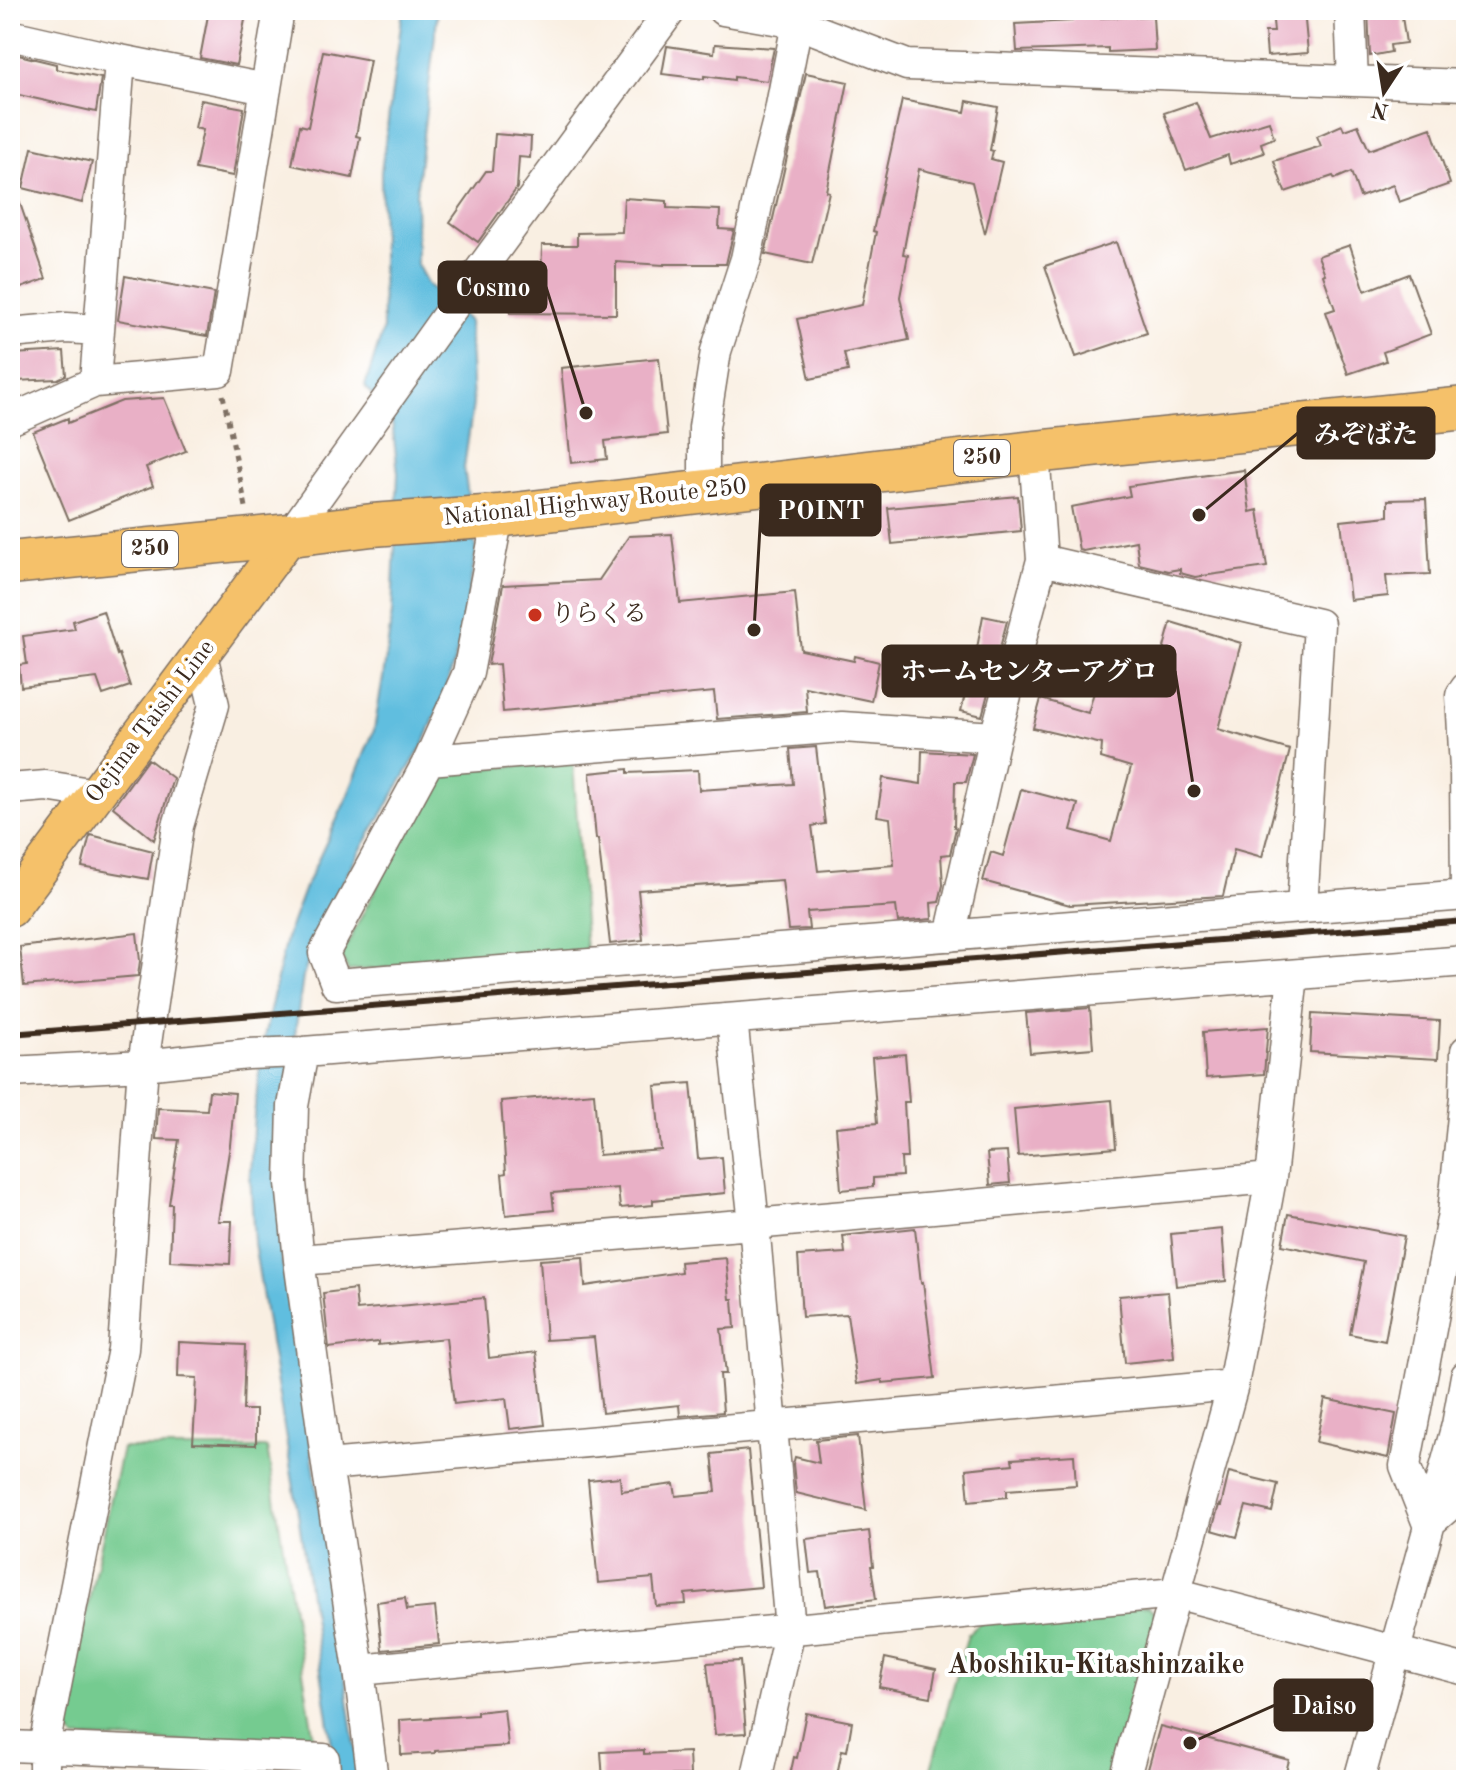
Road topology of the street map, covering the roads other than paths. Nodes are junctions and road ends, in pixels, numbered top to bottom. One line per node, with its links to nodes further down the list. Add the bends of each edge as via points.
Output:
1 (279, 10): 10 (street)
2 (671, 10): 19 (street, via 376,413)
3 (723, 10): 5 (street)
4 (1350, 10): 8 (street)
5 (797, 23): 8 (street, via 907,65); 17 (street, via 746,259 716,351 704,427)
6 (10, 35): 7 (street)
7 (120, 60): 10 (street); 11 (street)
8 (1353, 81): 9 (street)
9 (1466, 85)
10 (266, 89): 13 (street, via 219,371)
11 (99, 330): 12 (street); 13 (street)
12 (10, 333)
13 (95, 382): 15 (street)
14 (1466, 408): 16 (highway, National Highway Route 250 / 250)
15 (10, 420)
16 (1034, 452): 17 (highway, National Highway Route 250 / 250); 20 (street)
17 (704, 491): 18 (highway, National Highway Route 250 / 250)
18 (498, 516): 19 (highway, National Highway Route 250 / 250); 25 (street, via 468,673)
19 (271, 537): 21 (highway, National Highway Route 250 / 250); 22 (main road, Oejima Taishi Line)
20 (1042, 560): 24 (street); 28 (street, via 1319,624)
21 (10, 563)
22 (202, 655): 27 (main road, Oejima Taishi Line); 36 (street, via 214,705 178,826)
23 (1466, 688): 28 (street, via 1461,695 1466,895)
24 (995, 737): 25 (street, via 842,727); 30 (street)
25 (429, 760): 30 (street, via 324,953 336,984)
26 (10, 789): 27 (street, via 46,786)
27 (96, 794): 29 (main road, Oejima Taishi Line)
28 (1302, 908): 30 (street)
29 (10, 909)
30 (950, 936)
31 (1466, 961): 32 (street)
32 (1293, 975): 33 (street); 38 (street)
33 (732, 1019): 35 (street); 39 (street)
34 (1466, 1051): 46 (street, via 1453,1213 1405,1466)
35 (303, 1052): 36 (street); 40 (street, via 293,1106 291,1183)
36 (143, 1065): 37 (street); 53 (street, via 123,1349)
37 (10, 1072)
38 (1271, 1178): 39 (street); 42 (street)
39 (754, 1224): 40 (street); 43 (street)
40 (299, 1260): 44 (street)
41 (1466, 1376): 46 (street)
42 (1233, 1385): 43 (street); 47 (street)
43 (771, 1426): 44 (street); 48 (street)
44 (327, 1465): 50 (street)
45 (1466, 1491): 46 (street)
46 (1428, 1524): 49 (street)
47 (1175, 1593): 48 (street); 49 (street); 58 (street)
48 (790, 1629): 50 (street); 57 (street)
49 (1394, 1650): 51 (street); 59 (street)
50 (359, 1670): 56 (street)
51 (1466, 1670)
52 (10, 1746): 53 (street)
53 (44, 1746): 54 (street); 55 (street, via 324,1759)
54 (44, 1780)
55 (326, 1780)
56 (373, 1780)
57 (756, 1780)
58 (1124, 1780)
59 (1359, 1780)

